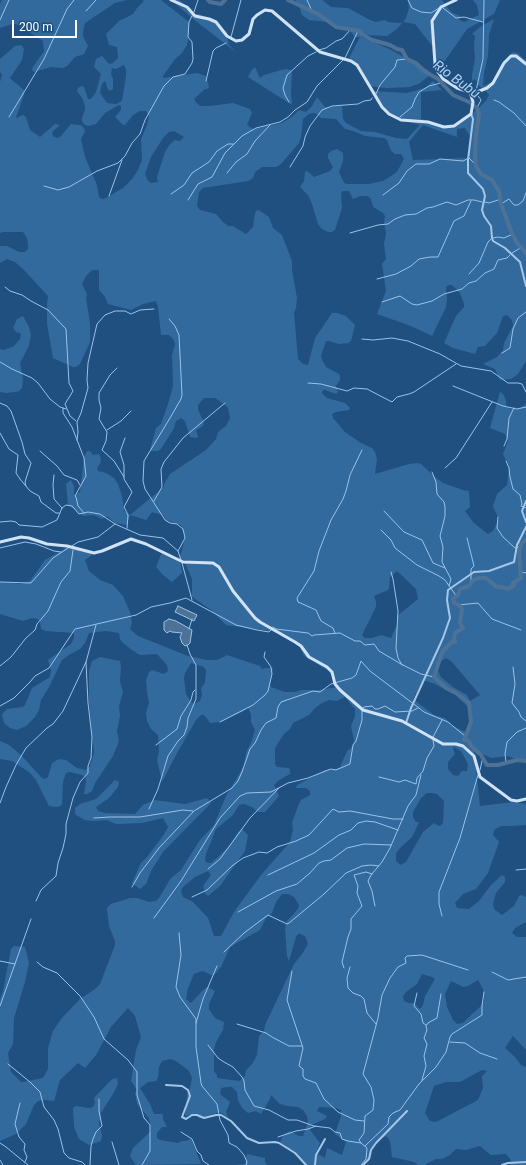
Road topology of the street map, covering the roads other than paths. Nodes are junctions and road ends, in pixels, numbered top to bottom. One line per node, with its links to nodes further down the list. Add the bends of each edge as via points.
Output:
1 (171, 0): 5 (street, via 187,7 195,16 216,22 227,36 236,41 244,39 249,34 253,19 265,10 271,10 320,52 357,65 376,99 392,116 406,121 428,122 448,127 462,122)
2 (456, 0): 4 (street, via 441,7 432,21 435,64 443,79 457,88)
3 (526, 64): 4 (street, via 516,56 511,56 490,86 477,92)
4 (470, 92): 5 (street, via 473,102)
5 (471, 114): 6 (street, via 473,119 468,173 486,196 482,210 491,226 493,241 520,262)
6 (526, 286)
7 (526, 501): 8 (street, via 522,511)
8 (526, 522)
9 (526, 527): 11 (street, via 517,545 514,562 489,571 474,572 448,590 450,618)
10 (0, 542): 11 (street, via 21,537 94,553 131,539 183,562 213,563 219,567 233,591 255,618 296,642 309,657 327,667 340,690 363,710 395,718)
11 (406, 724): 12 (street, via 437,742 463,746 474,756 480,777 511,800)
12 (526, 799)
13 (166, 1085): 17 (street, via 182,1086 188,1090 190,1096 182,1117 186,1119 192,1115 204,1118 222,1115 247,1138 259,1143 280,1143 295,1153)
14 (407, 1111): 19 (street, via 376,1142 369,1159)
15 (325, 1139): 18 (street, via 316,1156)
16 (526, 1162): 20 (street)
17 (306, 1165)
18 (315, 1165)
19 (363, 1165)
20 (502, 1165)

